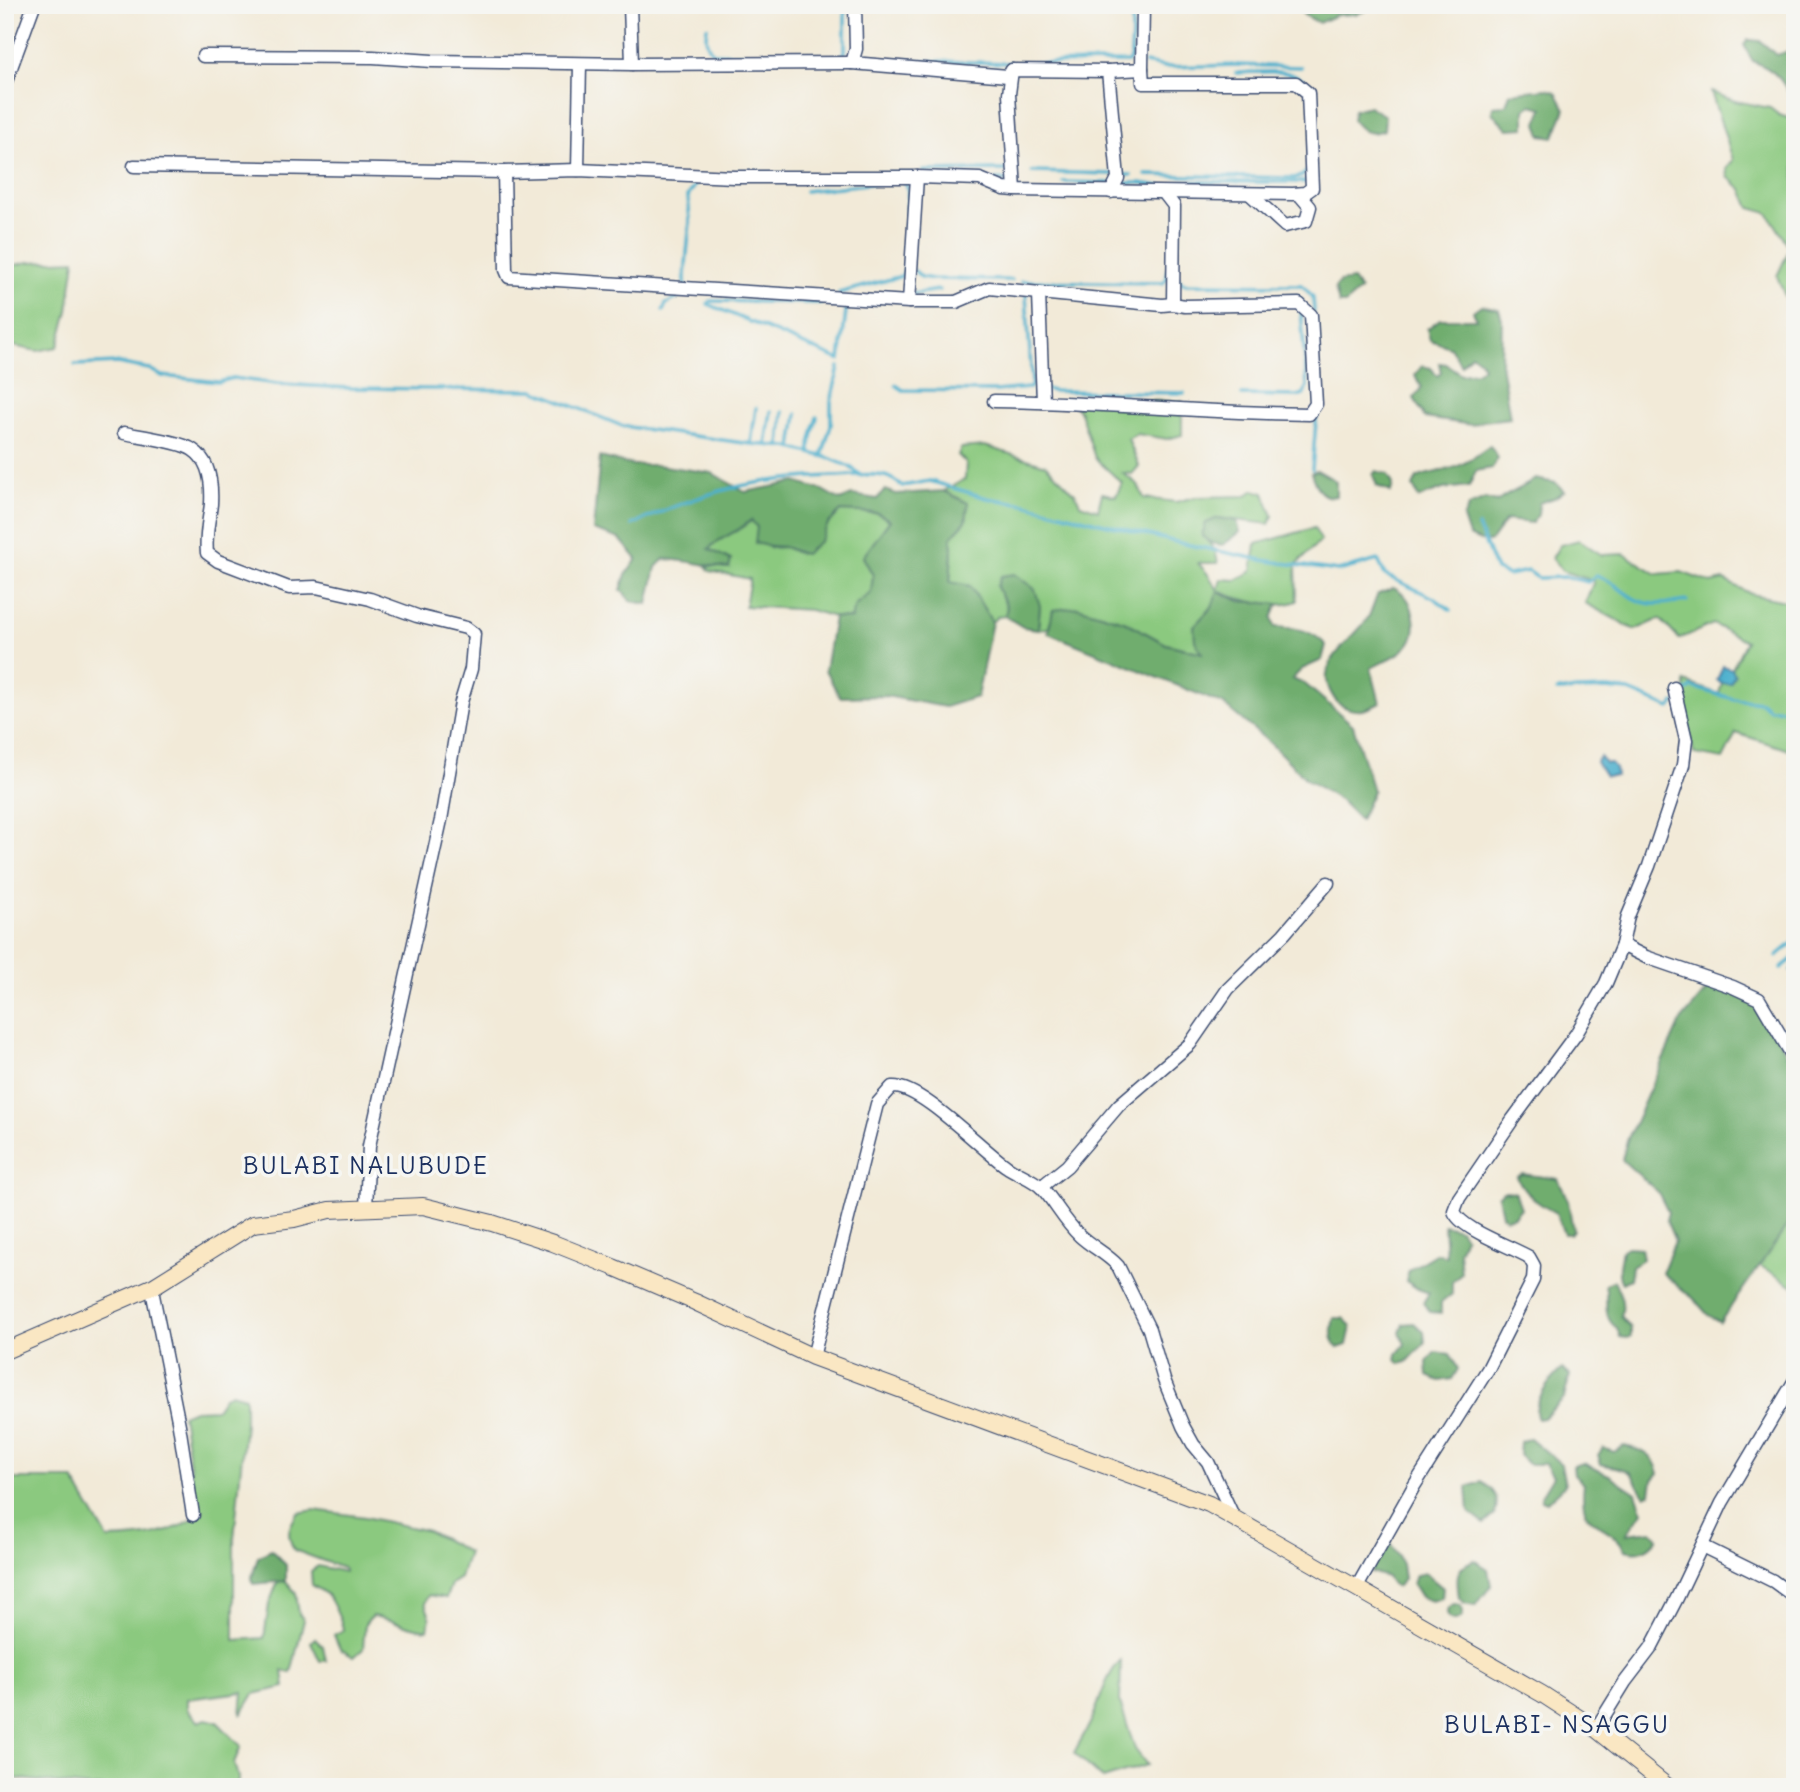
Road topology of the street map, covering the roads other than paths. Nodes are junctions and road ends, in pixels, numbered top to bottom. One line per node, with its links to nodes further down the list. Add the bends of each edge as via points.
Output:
1 (34, 5): 12 (street)
2 (630, 5): 7 (street)
3 (855, 5): 6 (street)
4 (1143, 5): 9 (street)
5 (203, 55): 8 (street)
6 (852, 63): 7 (street); 10 (street, via 1008,76)
7 (632, 64): 8 (street)
8 (579, 65): 14 (street)
9 (1142, 69): 11 (street); 22 (street, via 1143,83 1296,83 1308,93 1312,187)
10 (1012, 70): 11 (street); 17 (street, via 1009,94)
11 (1108, 71): 18 (street, via 1118,178)
12 (5, 84)
13 (134, 166): 15 (street)
14 (578, 170): 15 (street); 16 (street, via 734,177)
15 (504, 172): 25 (street, via 509,277)
16 (917, 177): 17 (street, via 980,178); 25 (street)
17 (1015, 190): 18 (street)
18 (1111, 192): 19 (street)
19 (1164, 193): 20 (street); 23 (street)
20 (1184, 193): 21 (street); 23 (street)
21 (1250, 194): 22 (street); 22 (street, via 1284,226 1306,221 1310,207)
22 (1299, 194)
23 (1174, 206): 26 (street)
24 (1039, 294): 25 (street, via 989,288 956,303); 26 (street, via 1162,306); 28 (street)
25 (909, 302)
26 (1173, 303): 28 (street, via 1299,304 1311,314 1316,404 1309,415)
27 (994, 401): 28 (street)
28 (1043, 402)
29 (124, 433): 35 (street, via 193,450 208,470 212,488 205,537 207,552 218,561 289,588 316,587 370,599 474,634 442,820 369,1146)
30 (1674, 688): 32 (street, via 1686,740 1682,765)
31 (1328, 883): 34 (street, via 1228,989 1190,1044 1119,1105 1073,1159)
32 (1622, 945): 33 (street, via 1759,999); 43 (street, via 1576,1034 1459,1198 1454,1211 1457,1219 1529,1257 1534,1265 1533,1280 1488,1369)
33 (1795, 1060)
34 (1041, 1187): 38 (street, via 1006,1167 930,1103 900,1086 892,1087 877,1104); 41 (street, via 1067,1223 1118,1266 1149,1329 1183,1426 1208,1462)
35 (366, 1207): 36 (street, via 253,1224); 38 (street, via 423,1206 553,1243)
36 (154, 1286): 37 (street); 40 (street)
37 (5, 1351)
38 (813, 1357): 41 (street, via 1132,1474)
39 (1795, 1380): 42 (street, via 1722,1503)
40 (192, 1515)
41 (1234, 1518): 43 (street)
42 (1702, 1546): 44 (street); 45 (street, via 1651,1648)
43 (1357, 1587): 45 (street)
44 (1795, 1597)
45 (1596, 1730): 46 (street)
46 (1668, 1787)

